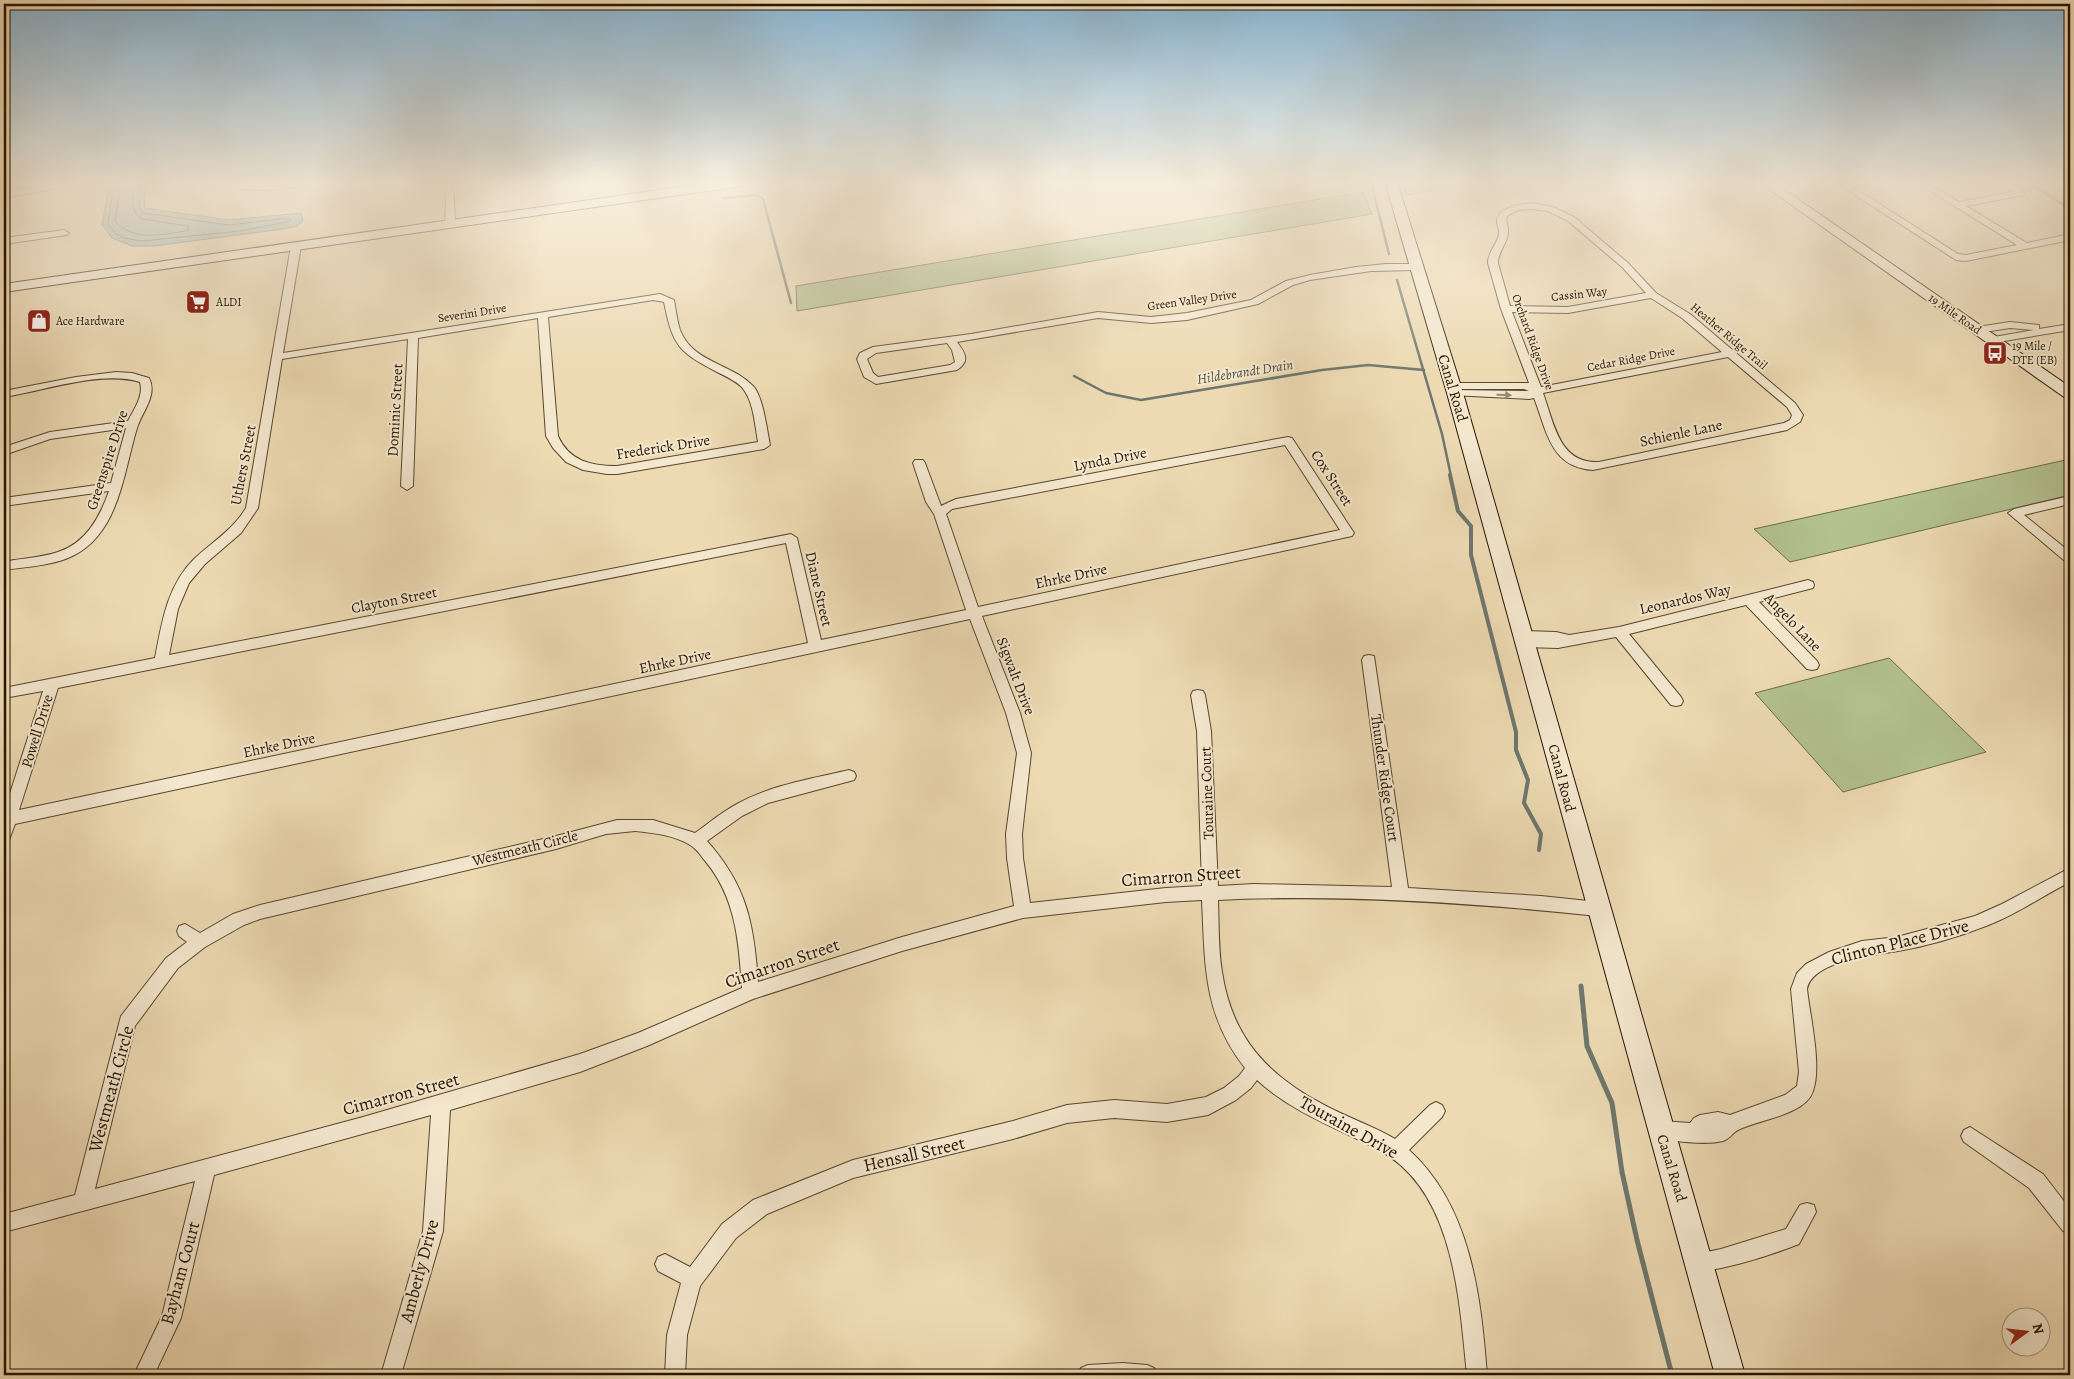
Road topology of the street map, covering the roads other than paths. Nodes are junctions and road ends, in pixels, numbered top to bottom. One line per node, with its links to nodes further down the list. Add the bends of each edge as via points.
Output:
1 (294, 246): 10 (street)
2 (296, 246): 21 (street, Uthers Street)
3 (1410, 246): 9 (street, Canal Road)
4 (1498, 246): 12 (street, Orchard Ridge Drive, via 1493,259)
5 (1603, 246): 11 (street, Heather Ridge Trail)
6 (1857, 246): 16 (street, 19 Mile Road)
7 (1938, 246): 8 (street, via 1959,258)
8 (2023, 246)
9 (1417, 270): 18 (street, Green Valley Drive, via 1397,274 1373,268 1351,270 1295,281 1256,302 1167,318 1150,320 1098,315); 22 (street, Canal Road)
10 (4, 288)
11 (1653, 296): 12 (street, Cassin Way, via 1568,310); 20 (street, Heather Ridge Trail, via 1686,316)
12 (1506, 309): 23 (street, Orchard Ridge Drive)
13 (543, 315): 17 (street, Severini Drive); 29 (street, Severini Drive, via 654,297 669,300 675,330 684,347 749,388 758,411); 29 (street, Frederick Drive, via 552,436 560,452 569,460 596,470 618,470)
14 (2070, 327): 15 (street)
15 (2054, 328): 16 (street, via 2010,326); 19 (street)
16 (1977, 330): 19 (street, 19 Mile Road)
17 (414, 335): 21 (street, Severini Drive); 34 (street, Dominic Street)
18 (949, 340): 18 (street, Green Valley Drive, via 873,350 862,359 868,375 876,381 946,370 958,366 961,359)
19 (1992, 340): 25 (street, 19 Mile Road)
20 (1730, 353): 23 (street, Cedar Ridge Drive); 26 (street, Heather Ridge Trail, via 1791,405)
21 (278, 357): 49 (street, Uthers Street, via 252,508 241,527 205,556 183,581 174,604)
22 (1454, 389): 23 (street, Cedar Ridge Drive, via 1526,386); 46 (street, Canal Road)
23 (1538, 391): 31 (street, Orchard Ridge Drive, via 1558,447)
24 (4, 394): 27 (street, Greenspire Drive, via 114,376 139,377 145,380 147,393)
25 (2070, 394)
26 (1798, 418): 31 (street, Schienle Lane, via 1787,426 1599,466)
27 (132, 424): 30 (street, via 44,437); 33 (street, Greenspire Drive)
28 (1288, 441): 37 (street, Lynda Drive, via 956,503); 38 (street, Cox Street)
29 (764, 445)
30 (4, 451)
31 (1568, 459)
32 (919, 463): 37 (street, Sigwalt Drive, via 932,502)
33 (116, 486): 36 (street); 41 (street, Greenspire Drive, via 104,520 86,541 63,555)
34 (407, 486)
35 (2070, 500): 40 (street, via 2014,513)
36 (4, 502)
37 (940, 513): 44 (street, Sigwalt Drive)
38 (1348, 533): 44 (street, Ehrke Drive)
39 (791, 538): 47 (street, Diane Street); 49 (street, Clayton Street)
40 (2070, 558)
41 (4, 566)
42 (1808, 585): 43 (street, Leonardos Way)
43 (1750, 600): 45 (street, Leonardos Way); 50 (street, Angelo Lane)
44 (974, 613): 47 (street, Ehrke Drive); 63 (street, Sigwalt Drive, via 1013,713 1024,754 1014,834)
45 (1619, 632): 46 (street, Leonardos Way, via 1570,640 1556,637); 54 (street)
46 (1524, 639): 62 (street, Canal Road)
47 (816, 647): 56 (street, Ehrke Drive)
48 (1369, 660): 61 (street, Thunder Ridge Court)
49 (161, 662): 51 (street, Clayton Street)
50 (1812, 666)
51 (52, 684): 52 (street, Clayton Street); 56 (street, Powell Drive)
52 (4, 693)
53 (1198, 695): 60 (street, Touraine Court, via 1204,730)
54 (1676, 701)
55 (849, 776): 58 (street, via 784,791 750,804)
56 (9, 819): 57 (street, Powell Drive)
57 (4, 835)
58 (696, 841): 64 (street, Westmeath Circle, via 722,870 738,902); 72 (street, Westmeath Circle, via 672,831 650,827 606,828 550,845 260,912 192,937 127,1022)
59 (2070, 875): 68 (street, Clinton Place Drive, via 1986,920 1835,957 1810,970 1803,976 1798,989 1808,1072 1805,1090 1800,1096 1730,1124 1724,1132 1705,1134)
60 (1211, 892): 61 (street, Cimarron Street); 63 (street, Cimarron Street); 65 (street, Touraine Drive, via 1212,970 1217,996 1230,1031)
61 (1401, 895): 62 (street, Cimarron Street)
62 (1598, 909): 68 (street, Canal Road)
63 (1023, 911): 64 (street, Cimarron Street, via 902,944)
64 (752, 992): 66 (street, Cimarron Street, via 597,1058)
65 (1255, 1069): 70 (street, Touraine Drive, via 1322,1114); 78 (street, Hensall Street, via 1230,1094 1208,1106 1167,1113 1114,1109 1067,1114 853,1169 760,1207 748,1215 728,1231)
66 (441, 1104): 71 (street, Cimarron Street); 80 (street, Amberly Drive, via 433,1231)
67 (1436, 1111): 70 (street)
68 (1660, 1130): 76 (street, Canal Road)
69 (1970, 1136): 75 (street, via 2036,1181)
70 (1396, 1150): 84 (street, Touraine Drive, via 1419,1172 1436,1195 1449,1223 1462,1270)
71 (207, 1168): 72 (street, Cimarron Street); 79 (street, Bayham Court, via 171,1318)
72 (82, 1202): 74 (street, Cimarron Street)
73 (1808, 1212): 76 (street, via 1792,1236 1721,1259)
74 (4, 1223)
75 (2070, 1224)
76 (1700, 1262): 85 (street, Canal Road)
77 (665, 1264): 78 (street)
78 (693, 1279): 81 (street, Hensall Street, via 677,1335)
79 (144, 1375)
80 (392, 1375)
81 (675, 1375)
82 (1088, 1375): 83 (street, via 1123,1372)
83 (1147, 1375)
84 (1477, 1375)
85 (1730, 1375)

